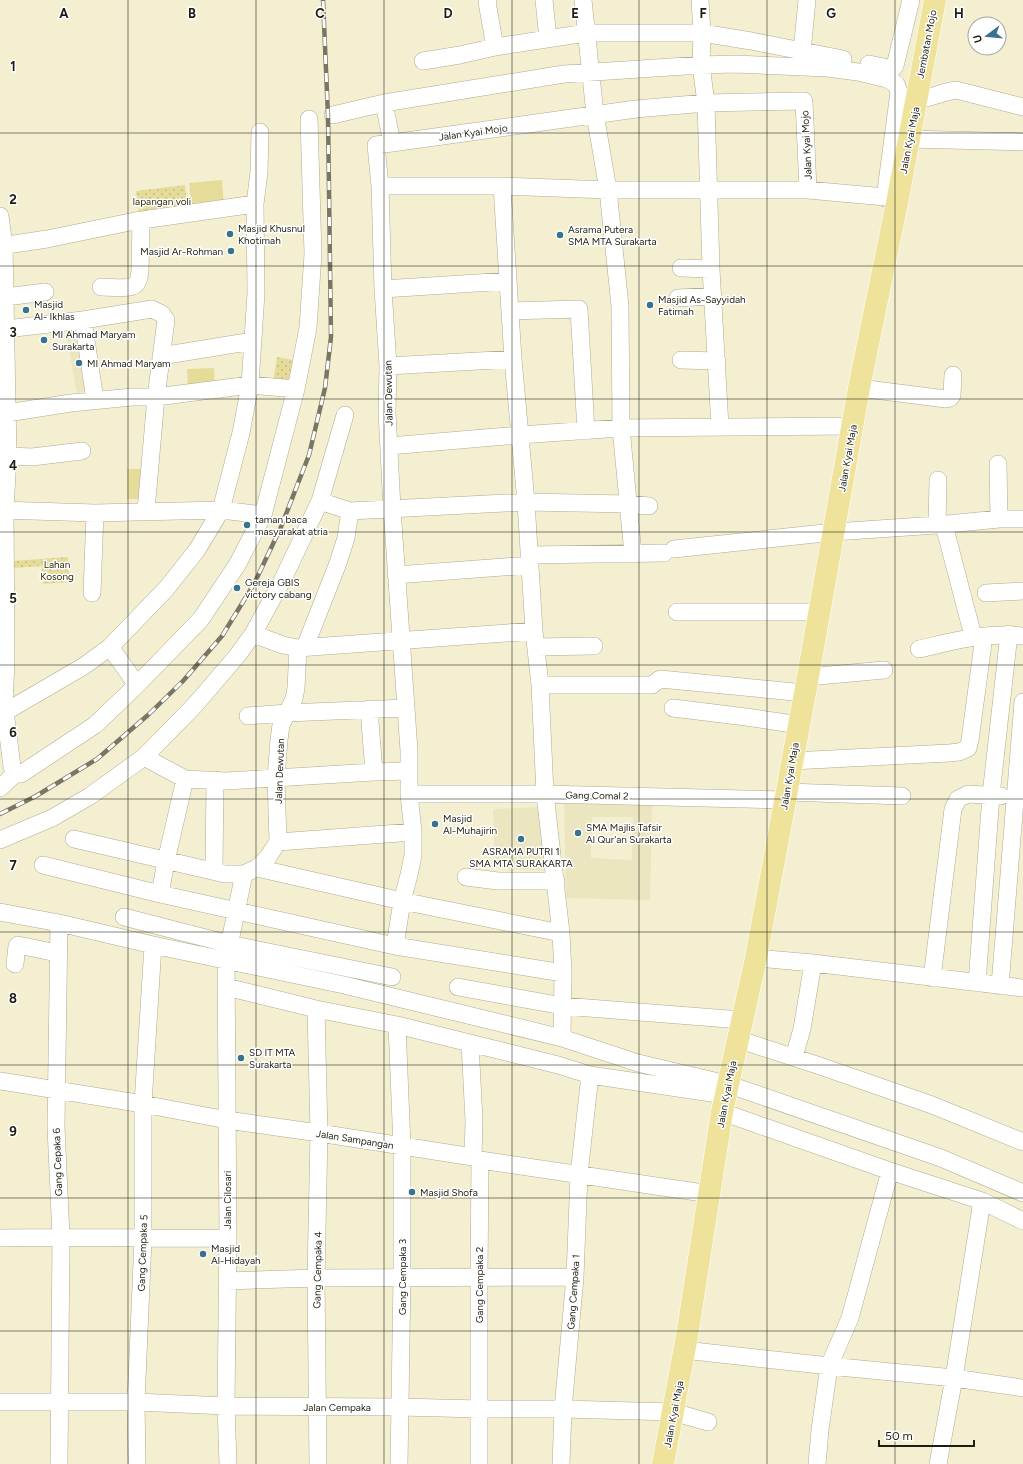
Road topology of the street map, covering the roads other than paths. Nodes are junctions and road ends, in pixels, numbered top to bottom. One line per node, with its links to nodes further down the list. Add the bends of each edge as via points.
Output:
1 (488, 0): 11 (street)
2 (544, 0): 10 (street)
3 (583, 0): 8 (street)
4 (700, 0): 9 (street)
5 (807, 0): 12 (street)
6 (911, 0): 12 (street, via 892,69)
7 (935, 0): 16 (main road, Jembatan Mojo)
8 (586, 33): 9 (street); 10 (street); 15 (street)
9 (702, 33): 12 (street); 14 (street)
10 (548, 38): 11 (street)
11 (495, 47): 13 (street)
12 (802, 52)
13 (423, 61)
14 (701, 65): 15 (street); 18 (street); 32 (street, via 826,68 858,72 887,79 896,84 899,101)
15 (590, 73): 17 (street, via 564,74); 20 (street)
16 (917, 94): 19 (street, via 937,96 956,90); 24 (main road, Jalan Kyai Maja)
17 (384, 104): 21 (street); 26 (street)
18 (706, 104): 20 (street, Jalan Kyai Mojo); 30 (street, Jalan Kyai Mojo, via 804,101); 31 (street)
19 (1023, 107)
20 (595, 114): 26 (street, Jalan Kyai Mojo); 29 (street)
21 (333, 115)
22 (309, 119): 58 (street, via 313,254 308,328)
23 (260, 132): 33 (street)
24 (908, 139): 25 (street); 32 (main road, Jalan Kyai Maja)
25 (1023, 142)
26 (384, 144): 27 (street, Jalan Dewutan)
27 (380, 186): 28 (street, Jalan Kyai Mojo); 41 (street, Jalan Dewutan)
28 (502, 186): 29 (street, Jalan Kyai Mojo); 39 (street)
29 (608, 190): 31 (street, Jalan Kyai Mojo); 65 (street, via 620,306)
30 (808, 190): 31 (street, Jalan Kyai Mojo); 32 (street, Jalan Kyai Mojo)
31 (709, 191): 38 (street)
32 (891, 198): 57 (main road, Jalan Kyai Maja)
33 (255, 204): 35 (street); 49 (street, via 256,293)
34 (0, 216): 36 (street)
35 (141, 220): 36 (street); 40 (street, via 140,272 135,286)
36 (2, 246): 44 (street)
37 (681, 268): 38 (street)
38 (711, 269): 43 (street)
39 (508, 281): 41 (street); 46 (street)
40 (101, 288)
41 (383, 289): 54 (street, Jalan Dewutan)
42 (45, 292): 44 (street)
43 (713, 296): 45 (street); 53 (street)
44 (6, 297): 48 (street)
45 (678, 298)
46 (510, 311): 51 (street); 66 (street, via 579,309)
47 (83, 320): 48 (street); 50 (street, via 152,309 162,314 166,320); 60 (street)
48 (6, 329): 61 (street)
49 (253, 341): 50 (street); 56 (street)
50 (162, 356): 59 (street)
51 (514, 359): 54 (street); 67 (street)
52 (681, 360): 53 (street)
53 (717, 361): 64 (street)
54 (388, 366): 68 (street, Jalan Dewutan)
55 (953, 375): 57 (street, via 952,396 946,399)
56 (250, 385): 58 (street); 59 (street); 79 (street, via 241,433)
57 (859, 388): 63 (main road, Jalan Kyai Maja)
58 (296, 389): 83 (street)
59 (156, 397): 60 (street); 80 (street)
60 (95, 400): 61 (street)
61 (7, 413): 70 (street)
62 (345, 414): 73 (street)
63 (852, 426): 64 (street); 87 (main road, Jalan Kyai Maja)
64 (720, 427): 65 (street)
65 (621, 428): 66 (street); 75 (street)
66 (586, 431): 67 (street)
67 (520, 435): 68 (street); 74 (street)
68 (389, 446): 77 (street, Jalan Dewutan)
69 (82, 451): 70 (street, via 32,457)
70 (8, 456): 78 (street)
71 (998, 464): 84 (street)
72 (938, 480): 86 (street)
73 (320, 501): 81 (street); 97 (street, via 283,579)
74 (526, 502): 75 (street); 77 (street); 89 (street)
75 (628, 504): 76 (street); 88 (street)
76 (649, 506)
77 (392, 509): 81 (street); 90 (street, Jalan Dewutan)
78 (3, 510): 82 (street); 96 (street)
79 (221, 510): 80 (street); 83 (street); 103 (street, via 197,550 166,589)
80 (146, 511): 82 (street)
81 (350, 511): 104 (street, Jalan Dewutan, via 346,538 338,563)
82 (95, 513): 92 (street)
83 (263, 516): 107 (street, via 237,565 201,619)
84 (999, 519): 85 (street); 86 (street)
85 (1023, 519)
86 (940, 525): 87 (street); 99 (street)
87 (834, 532): 88 (street); 95 (main road, Jalan Kyai Maja)
88 (634, 554): 89 (street)
89 (529, 560): 90 (street); 100 (street)
90 (396, 575): 101 (street, Jalan Dewutan)
91 (1023, 591): 93 (street)
92 (92, 593)
93 (986, 593)
94 (677, 612): 95 (street)
95 (819, 612): 109 (main road, Jalan Kyai Maja)
96 (3, 632): 111 (street, via 6,662)
97 (253, 634): 104 (street, via 283,645); 118 (street, via 195,705)
98 (1016, 635): 99 (street); 129 (street)
99 (978, 636): 105 (street); 119 (street, via 968,748 949,753)
100 (535, 639): 101 (street); 102 (street); 108 (street)
101 (402, 640): 104 (street); 112 (street, Jalan Dewutan)
102 (594, 646)
103 (110, 647): 107 (street); 111 (street, via 84,666)
104 (301, 647): 115 (street, Jalan Dewutan, via 294,699)
105 (919, 649)
106 (884, 670): 109 (street)
107 (137, 685): 122 (street, via 95,725 26,772)
108 (540, 685): 109 (street, via 652,685 660,680); 128 (street)
109 (806, 685): 117 (main road, Jalan Kyai Maja)
110 (1023, 702): 132 (street)
111 (2, 708): 122 (street, via 12,767)
112 (406, 708): 114 (street); 120 (street, Jalan Dewutan)
113 (673, 708): 117 (street)
114 (370, 709): 115 (street); 121 (street)
115 (287, 713): 116 (street); 123 (street, Jalan Dewutan, via 279,740)
116 (248, 716)
117 (799, 725): 119 (main road, Jalan Kyai Maja)
118 (144, 757): 124 (street); 135 (street, via 90,796 52,818)
119 (792, 761): 130 (main road, Jalan Kyai Maja)
120 (408, 771): 121 (street); 127 (street, Jalan Dewutan)
121 (374, 772): 123 (street)
122 (16, 773): 126 (street)
123 (276, 778): 125 (street); 136 (street, Jalan Dewutan)
124 (185, 779): 125 (street); 137 (street)
125 (215, 780): 139 (street)
126 (0, 788)
127 (409, 794): 128 (street, Gang Comal 2); 133 (street, Jalan Dewutan)
128 (545, 794): 130 (street, Gang Comal 2); 142 (street)
129 (991, 795): 132 (street); 159 (street, via 968,794 958,799 953,809); 160 (street)
130 (786, 796): 131 (street, Gang Comal 2); 154 (main road, Jalan Kyai Maja)
131 (902, 796)
132 (1019, 799): 162 (street)
133 (413, 832): 136 (street); 144 (street, Jalan Dewutan, via 413,855)
134 (74, 839): 137 (street)
135 (0, 840)
136 (278, 842): 140 (street, via 268,858)
137 (166, 861): 139 (street); 143 (street)
138 (43, 865): 143 (street)
139 (214, 870): 140 (street, via 225,874)
140 (250, 871): 144 (street); 145 (street)
141 (466, 877): 142 (street, via 498,881)
142 (556, 881): 149 (street)
143 (160, 894): 145 (street)
144 (402, 901): 149 (street); 151 (street, Jalan Dewutan)
145 (236, 911): 151 (street); 152 (street)
146 (0, 912): 148 (street)
147 (124, 917): 152 (street)
148 (59, 923): 150 (street); 153 (street, Gang Cepaka 6)
149 (561, 933): 157 (street)
150 (153, 945): 152 (street); 176 (street, Gang Cempaka 5)
151 (394, 946): 157 (street)
152 (227, 952): 158 (street); 163 (street, Jalan Cilosari); 169 (street, via 344,985)
153 (58, 953): 156 (street, via 18,945); 174 (street, Gang Cepaka 6)
154 (756, 958): 155 (street); 168 (main road, Jalan Kyai Maja)
155 (813, 963): 159 (street); 171 (street, via 802,1029)
156 (15, 964)
157 (563, 973): 165 (street)
158 (392, 977)
159 (932, 978): 160 (street)
160 (977, 983): 162 (street)
161 (458, 986): 165 (street)
162 (1000, 986): 164 (street)
163 (226, 987): 166 (street); 177 (street, Jalan Cilosari)
164 (1023, 988)
165 (563, 1006): 168 (street); 169 (street)
166 (316, 1009): 167 (street); 178 (street, Gang Cempaka 4)
167 (397, 1025): 170 (street); 180 (street, Gang Cempaka 3)
168 (739, 1030): 171 (street); 175 (main road, Jalan Kyai Maja)
169 (562, 1038): 175 (street, via 638,1063)
170 (470, 1043): 172 (street); 181 (street, Gang Cempaka 2)
171 (794, 1057): 179 (street, via 932,1105)
172 (590, 1075): 175 (street); 183 (street, Gang Cempaka 1)
173 (0, 1081): 174 (street, Jalan Sampangan)
174 (56, 1091): 176 (street, Jalan Sampangan); 188 (street, Gang Cepaka 6)
175 (725, 1097): 182 (street); 184 (main road, Jalan Kyai Maja); 185 (street, via 941,1158)
176 (143, 1104): 177 (street, Jalan Sampangan); 191 (street, Gang Cempaka 5)
177 (227, 1120): 178 (street, Jalan Sampangan); 190 (street, Jalan Cilosari)
178 (319, 1133): 180 (street, Jalan Sampangan); 193 (street, Gang Cempaka 4)
179 (1023, 1142)
180 (402, 1146): 181 (street, Jalan Sampangan); 194 (street, Gang Cempaka 3)
181 (477, 1158): 183 (street, Jalan Sampangan); 195 (street, Gang Cempaka 2)
182 (890, 1171): 186 (street); 198 (street, via 850,1318)
183 (579, 1174): 184 (street, Jalan Sampangan); 192 (street, Gang Cempaka 1)
184 (710, 1194): 197 (main road, Jalan Kyai Maja)
185 (1023, 1194)
186 (982, 1201): 187 (street); 199 (street)
187 (1023, 1221)
188 (61, 1236): 189 (street); 191 (street); 202 (street, Gang Cepaka 6)
189 (0, 1238)
190 (228, 1238): 191 (street); 196 (street, Jalan Cilosari)
191 (143, 1239): 203 (street, Gang Cempaka 5)
192 (575, 1277): 195 (street); 208 (street, Gang Cempaka 1)
193 (316, 1278): 194 (street); 196 (street); 205 (street, Gang Cempaka 4)
194 (402, 1278): 195 (street); 206 (street, Gang Cempaka 3)
195 (479, 1278): 207 (street, Gang Cempaka 2)
196 (227, 1281): 204 (street, Jalan Cilosari)
197 (684, 1350): 198 (street); 209 (main road, Jalan Kyai Maja)
198 (829, 1366): 199 (street); 219 (street)
199 (954, 1378): 200 (street); 220 (street)
200 (1023, 1388)
201 (0, 1402): 202 (street, Jalan Cempaka)
202 (61, 1402): 203 (street, Jalan Cempaka); 211 (street, Gang Cepaka 6)
203 (136, 1402): 204 (street, Jalan Cempaka); 212 (street, Gang Cempaka 5)
204 (226, 1406): 205 (street, Jalan Cempaka); 213 (street, Jalan Cilosari)
205 (317, 1407): 206 (street, Jalan Cempaka); 214 (street, Gang Cempaka 4)
206 (400, 1407): 207 (street, Jalan Cempaka); 215 (street, Gang Cempaka 3)
207 (480, 1409): 208 (street, Jalan Cempaka); 216 (street, Gang Cempaka 2)
208 (563, 1409): 209 (street, Jalan Cempaka); 217 (street, Gang Cempaka 1)
209 (673, 1412): 210 (street, Jalan Cempaka); 218 (main road, Jalan Kyai Maja)
210 (708, 1422)
211 (60, 1464)
212 (137, 1464)
213 (228, 1464)
214 (318, 1464)
215 (399, 1464)
216 (479, 1464)
217 (561, 1464)
218 (663, 1464)
219 (817, 1464)
220 (938, 1464)

